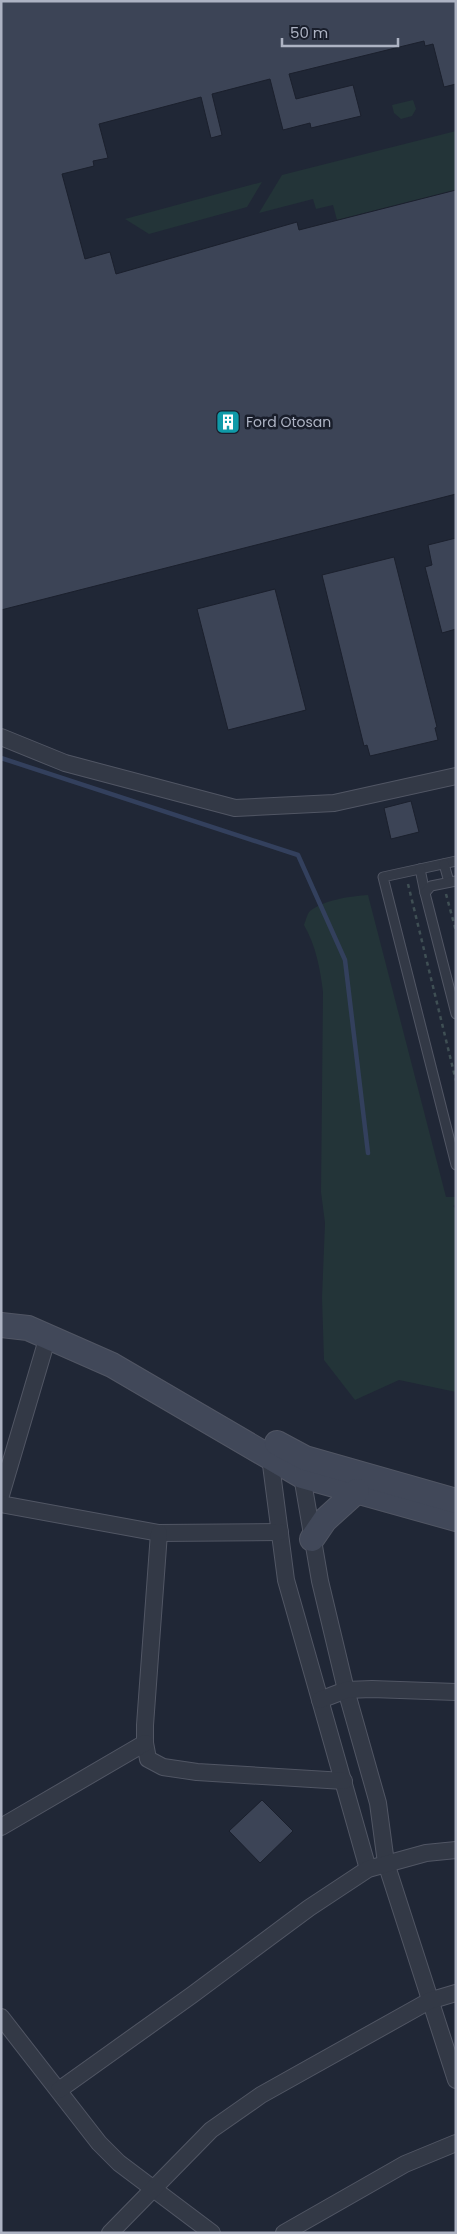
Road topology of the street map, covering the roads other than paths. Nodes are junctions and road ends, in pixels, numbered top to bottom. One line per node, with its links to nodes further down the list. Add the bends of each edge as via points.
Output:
1 (1, 737): 2 (street, via 66,763 235,808 334,803)
2 (456, 776)
3 (456, 862): 4 (lane)
4 (444, 864): 5 (lane); 6 (lane)
5 (420, 869): 7 (lane); 9 (lane, via 383,877)
6 (449, 882): 7 (lane, via 431,886)
7 (425, 893): 8 (lane)
8 (456, 1014)
9 (456, 1165)
10 (1, 1312): 17 (main road, via 30,1315 117,1356 305,1458)
11 (1, 1325): 12 (main road, via 28,1328)
12 (48, 1336): 13 (main road, via 112,1366); 16 (street)
13 (270, 1457): 14 (main road); 20 (street)
14 (302, 1476): 15 (main road); 22 (street)
15 (357, 1491): 19 (main road); 22 (main road, via 325,1520)
16 (1, 1496)
17 (456, 1501)
18 (1, 1504): 21 (street)
19 (456, 1519)
20 (280, 1532): 21 (street); 25 (street, via 286,1580)
21 (159, 1533): 26 (street)
22 (312, 1539): 23 (street)
23 (346, 1690): 24 (street); 25 (street); 30 (street, via 378,1803)
24 (456, 1692)
25 (320, 1700): 27 (street)
26 (145, 1743): 27 (street, via 148,1759 163,1767); 28 (street)
27 (344, 1781): 31 (street)
28 (1, 1827)
29 (456, 1850): 30 (street, via 426,1853)
30 (386, 1863): 31 (street); 33 (street)
31 (368, 1869): 36 (street, via 309,1908)
32 (456, 1993): 33 (street)
33 (429, 2001): 35 (street); 38 (street, via 254,2100 211,2130)
34 (1, 2017): 36 (street)
35 (456, 2080)
36 (59, 2090): 38 (street, via 99,2142 119,2162)
37 (456, 2143): 41 (street, via 404,2164)
38 (154, 2188): 39 (street); 40 (street)
39 (110, 2233)
40 (212, 2233)
41 (284, 2233)

